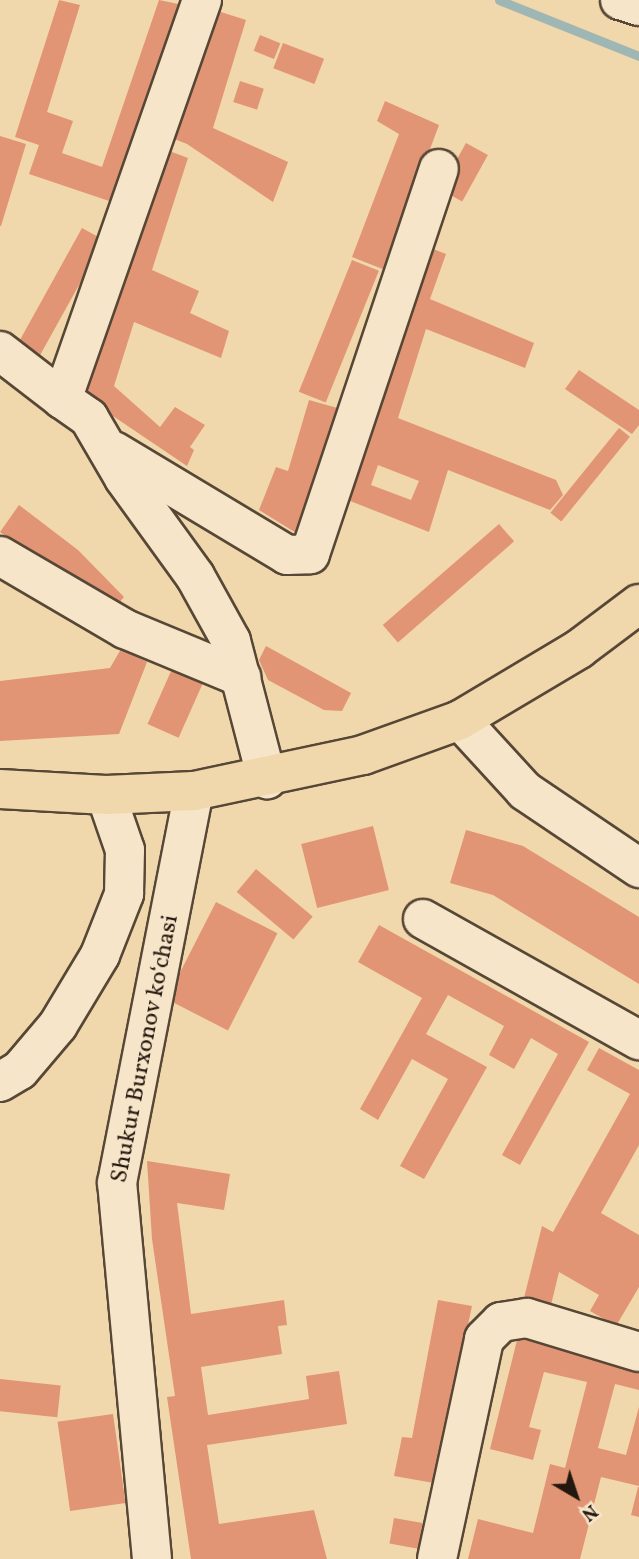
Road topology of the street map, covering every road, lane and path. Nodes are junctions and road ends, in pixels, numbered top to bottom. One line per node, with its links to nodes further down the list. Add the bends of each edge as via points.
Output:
1 (202, 0): 6 (street)
2 (620, 0): 3 (street)
3 (639, 6)
4 (439, 169): 7 (street, via 310,554 287,555)
5 (0, 351): 6 (street)
6 (62, 398): 7 (street, via 89,418)
7 (106, 446): 10 (street, via 195,576 231,640)
8 (0, 556): 10 (street, via 125,629)
9 (639, 604): 11 (main road, via 544,672)
10 (241, 677): 12 (street)
11 (460, 720): 12 (main road, via 363,755); 16 (street, via 525,791)
12 (267, 779): 14 (main road)
13 (0, 789): 15 (main road)
14 (194, 791): 15 (main road); 21 (street, Shukur Burxonov koʻchasi, via 117,1183)
15 (106, 796): 19 (street, via 125,850 124,894 100,956 58,1025 20,1070)
16 (639, 867)
17 (423, 919): 18 (street)
18 (639, 1040)
19 (0, 1082)
20 (634, 1340): 22 (street, via 527,1318 501,1322 484,1339)
21 (152, 1559)
22 (438, 1559)

